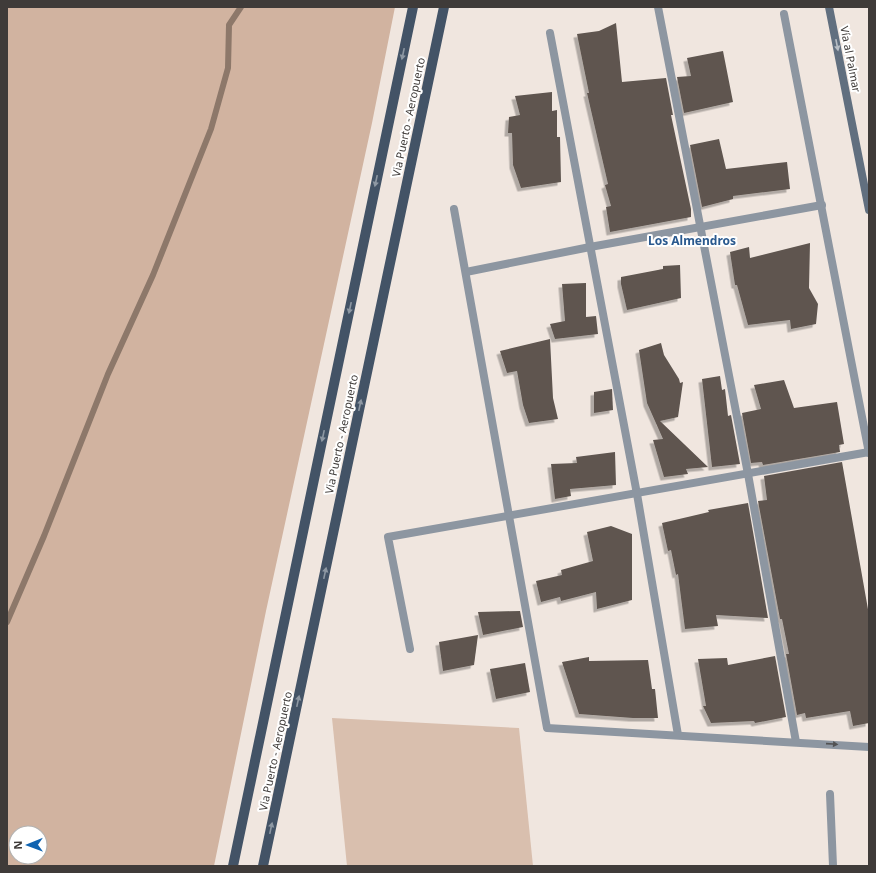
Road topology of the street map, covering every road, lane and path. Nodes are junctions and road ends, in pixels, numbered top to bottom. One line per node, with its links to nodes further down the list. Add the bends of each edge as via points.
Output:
1 (444, 7): 23 (main road, Via Puerto - Aeropuerto, one-way to 1)
2 (658, 7): 10 (street)
3 (829, 7): 9 (main road, Vía al Palmar, one-way to 9)
4 (412, 11): 22 (main road, Via Puerto - Aeropuerto, one-way to 22)
5 (784, 14): 7 (street)
6 (550, 32): 11 (street)
7 (822, 205): 10 (street); 13 (street)
8 (454, 209): 12 (street)
9 (869, 210)
10 (700, 227): 11 (street); 14 (street)
11 (590, 247): 12 (street); 15 (street)
12 (466, 272): 16 (street)
13 (869, 453): 14 (street)
14 (748, 474): 15 (street); 19 (street)
15 (637, 494): 16 (street); 18 (street)
16 (508, 517): 17 (street, via 388,537); 18 (street, via 547,728)
17 (410, 649)
18 (678, 735): 19 (street)
19 (796, 742): 20 (street, one-way to 20)
20 (869, 747)
21 (830, 794): 24 (street)
22 (233, 866)
23 (263, 866)
24 (833, 866)

